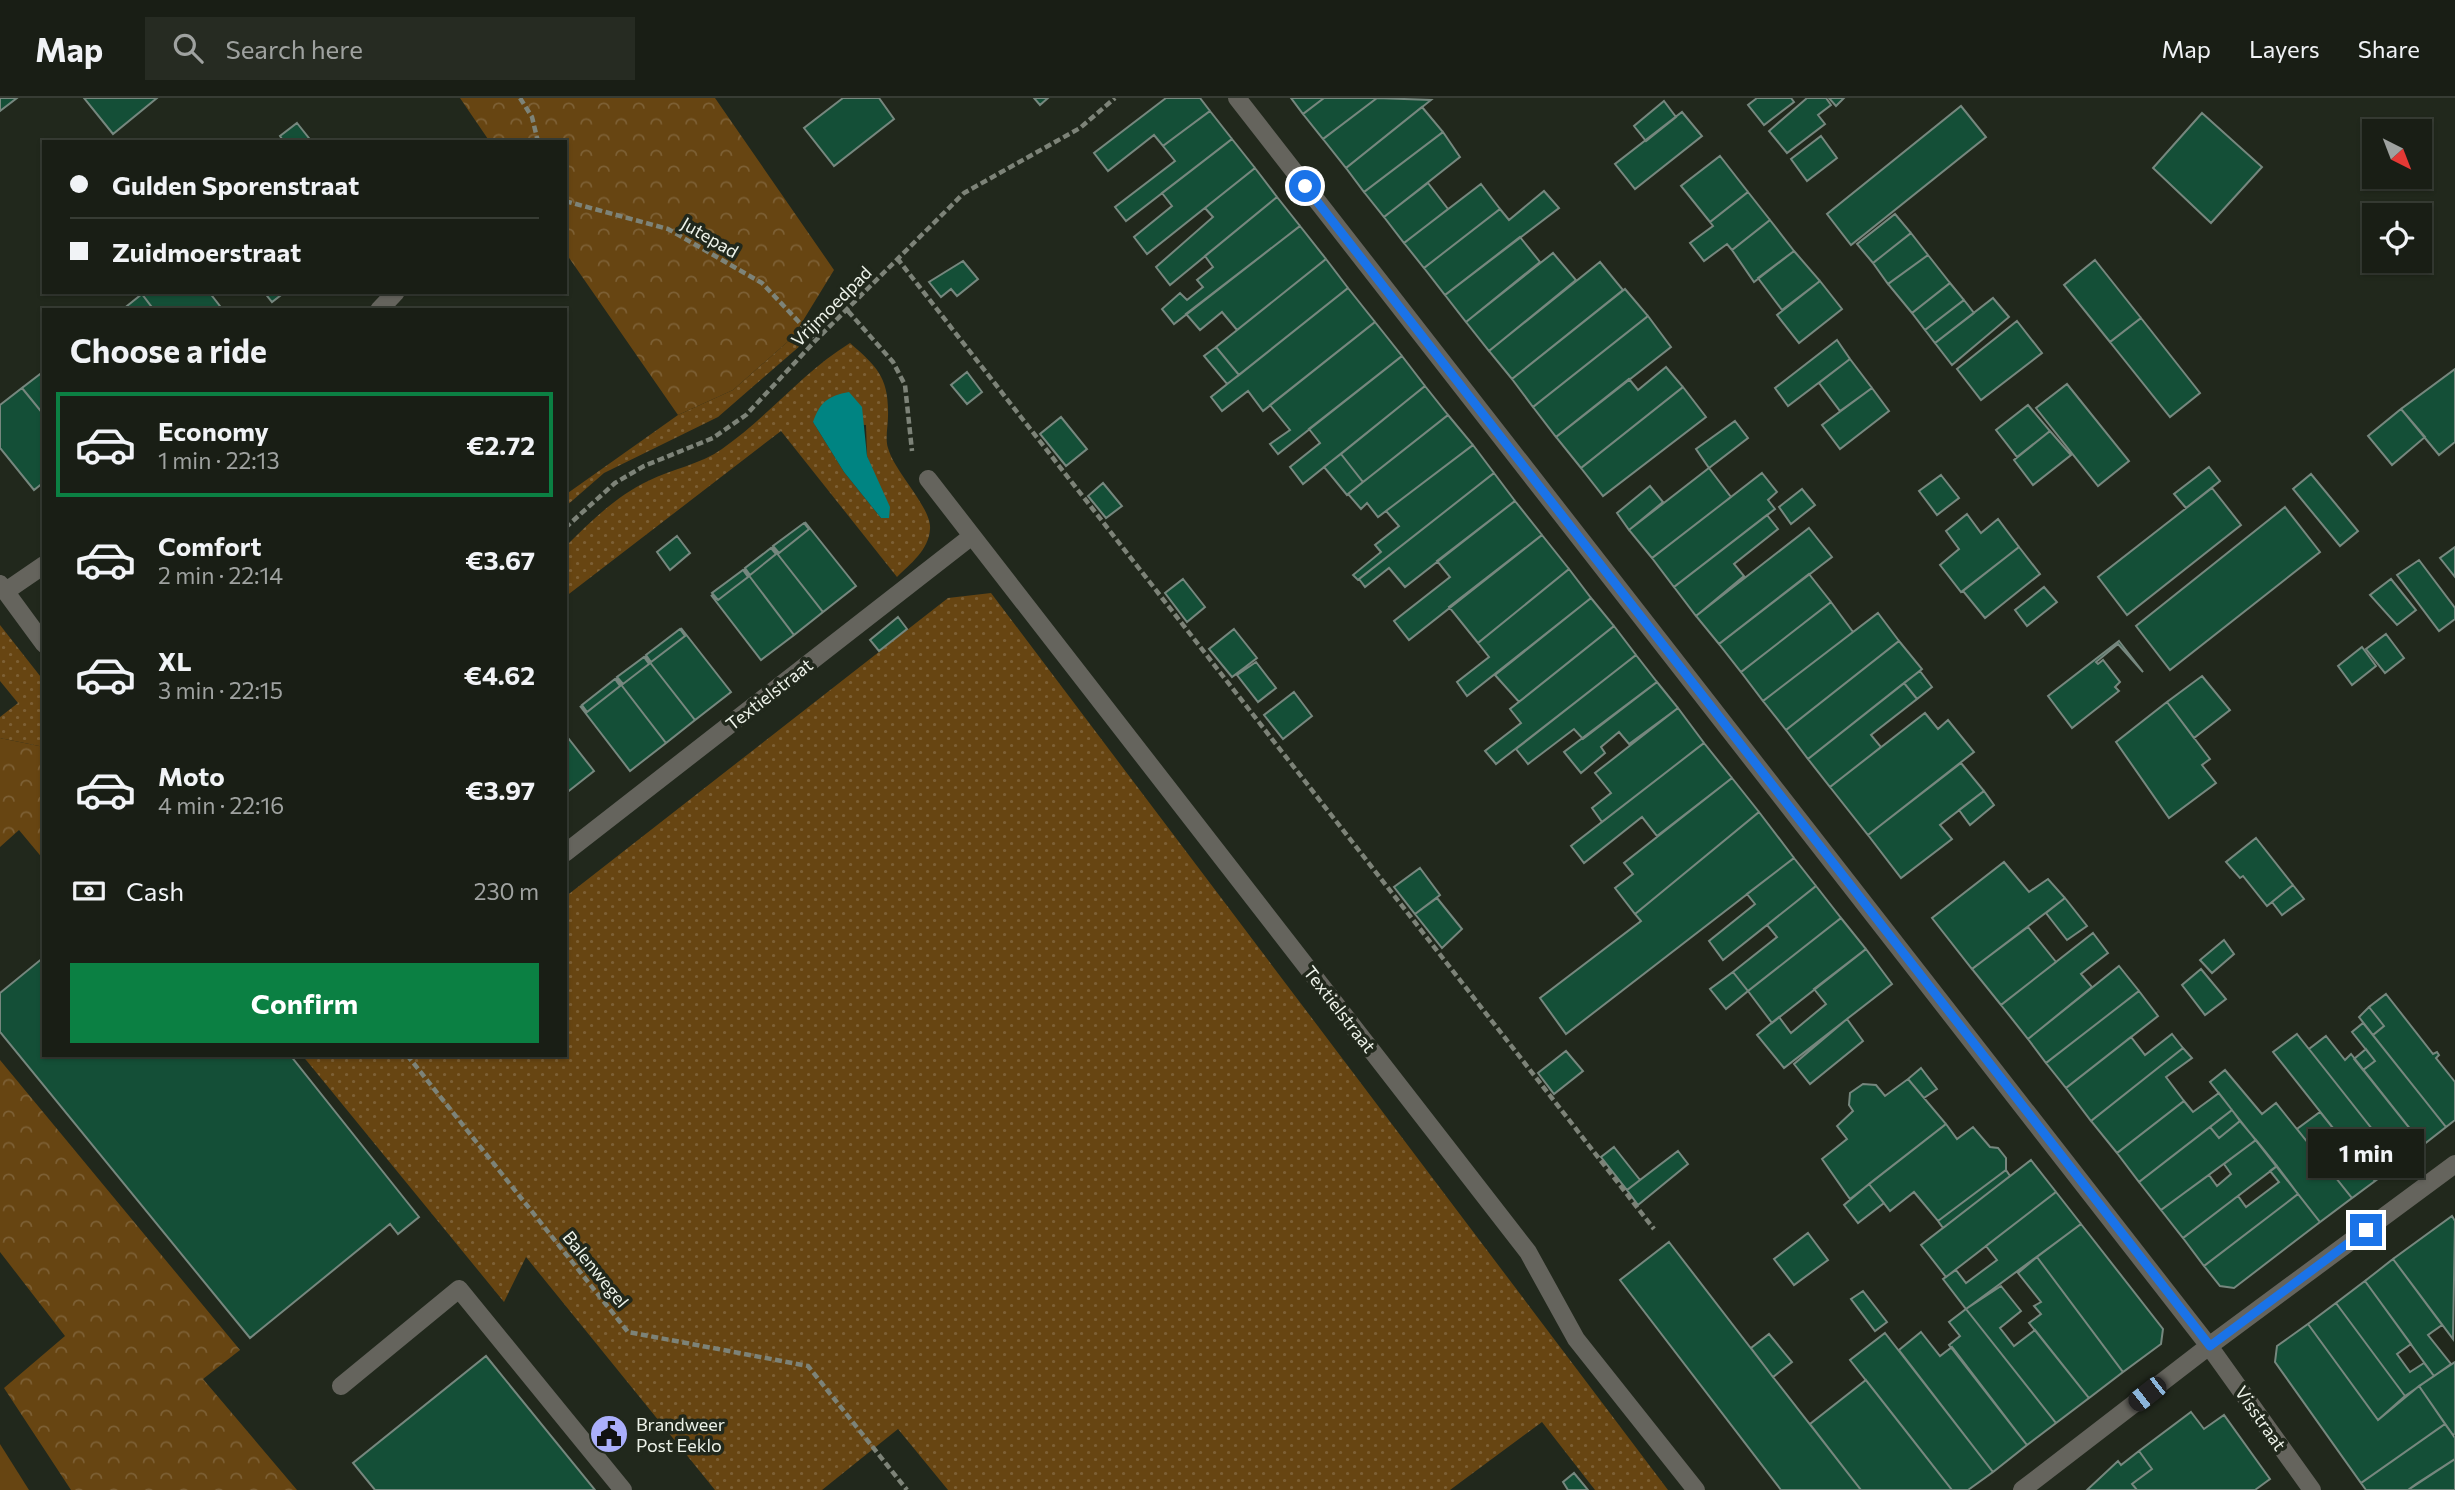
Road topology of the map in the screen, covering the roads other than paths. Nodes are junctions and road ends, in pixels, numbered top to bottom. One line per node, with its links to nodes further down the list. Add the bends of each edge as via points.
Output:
1 (1237, 98): 11 (street, Visstraat)
2 (394, 294): 3 (street)
3 (381, 308)
4 (928, 479): 5 (street, Textielstraat)
5 (972, 536): 9 (street, Textielstraat); 14 (street, Textielstraat, via 1528,1252 1576,1339)
6 (42, 566): 7 (street)
7 (3, 587): 8 (street)
8 (42, 641)
9 (567, 851)
10 (2455, 1164): 11 (street)
11 (2210, 1346): 15 (street); 16 (street, Visstraat)
12 (341, 1386): 13 (street, via 459,1289)
13 (623, 1490)
14 (1696, 1490)
15 (2022, 1490)
16 (2312, 1490)

